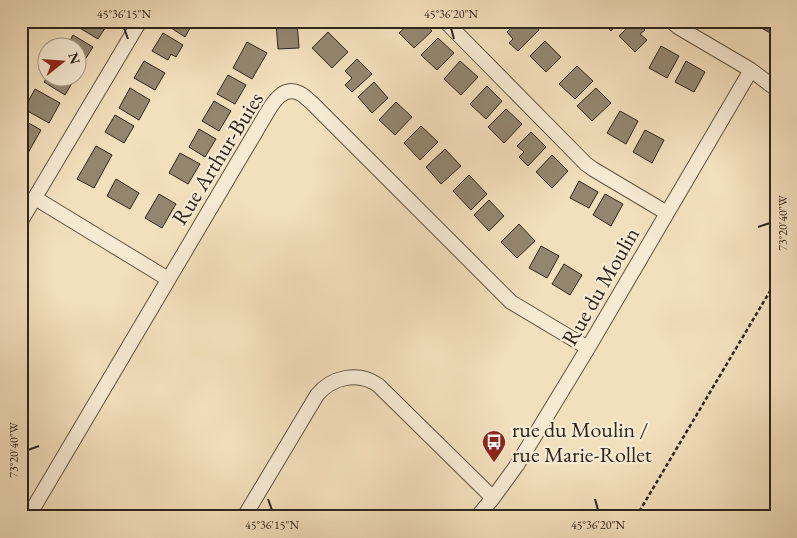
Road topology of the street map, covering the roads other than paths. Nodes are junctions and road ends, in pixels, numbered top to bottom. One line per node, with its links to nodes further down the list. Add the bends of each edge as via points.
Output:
1 (140, 21): 6 (street)
2 (445, 21): 7 (street, via 586,164)
3 (671, 21): 4 (street)
4 (751, 70): 5 (street); 7 (street, Rue du Moulin)
5 (776, 89)
6 (35, 198): 8 (street); 9 (street)
7 (667, 213): 10 (street, Rue du Moulin)
8 (21, 221)
9 (168, 279): 10 (street, Rue Arthur-Buies, via 274,102 283,94 295,92 317,108 511,302); 12 (street, Rue Arthur-Buies)
10 (588, 348): 11 (street, Rue du Moulin, via 517,465)
11 (493, 498): 13 (street, via 378,385 366,379 349,378 330,384 317,395); 14 (street, Rue du Moulin)
12 (28, 517)
13 (244, 517)
14 (477, 517)

